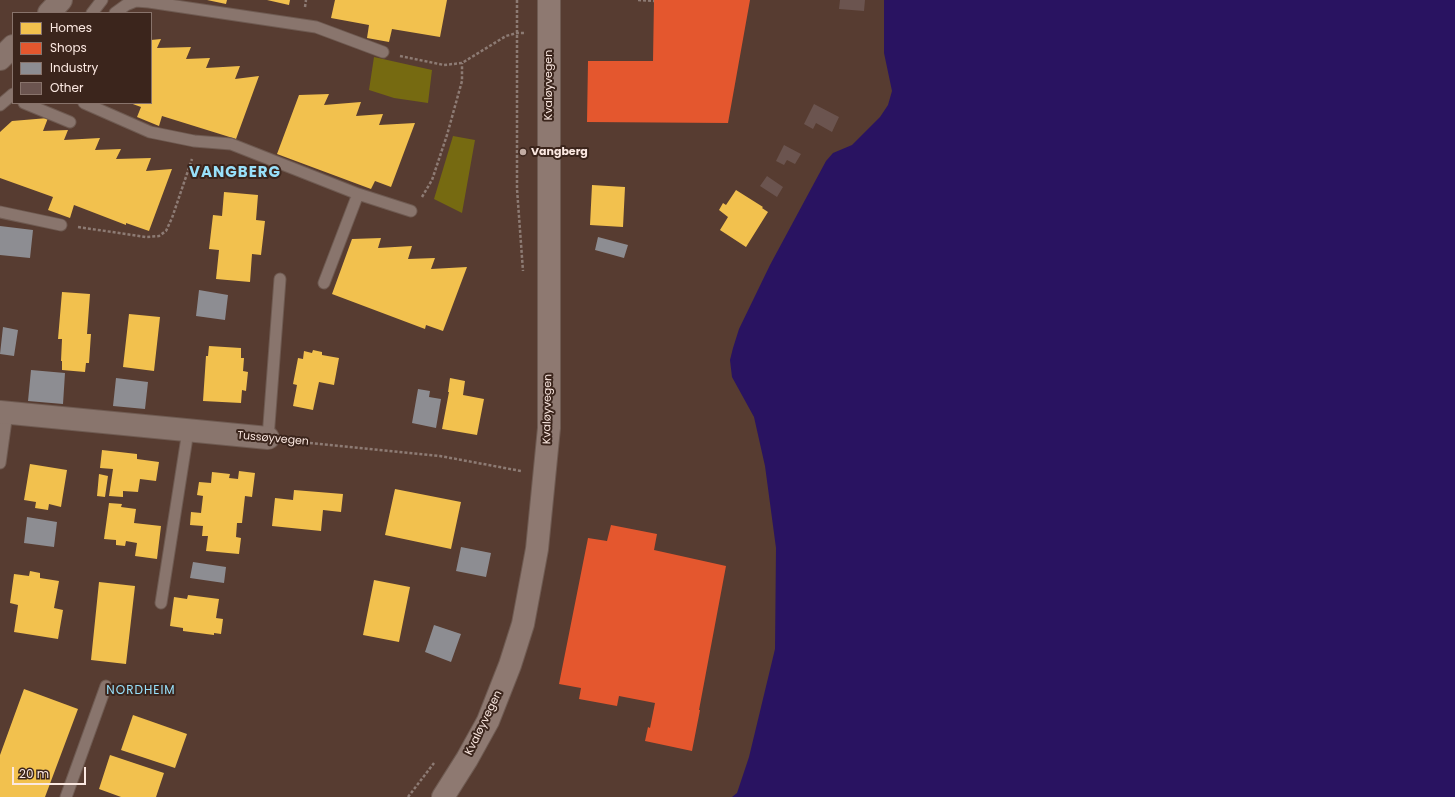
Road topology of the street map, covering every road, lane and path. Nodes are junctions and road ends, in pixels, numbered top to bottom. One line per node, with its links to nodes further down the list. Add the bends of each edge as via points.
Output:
1 (61, 0): 7 (street)
2 (102, 0): 8 (lane)
3 (517, 0): 10 (path)
4 (548, 0): 32 (street, Kvaløyvegen, via 549,428)
5 (638, 0): 6 (path)
6 (654, 1)
7 (49, 12)
8 (93, 12)
9 (116, 12): 12 (lane, via 136,1 157,3 316,27)
10 (517, 33): 14 (path, via 506,36); 25 (path, via 517,189)
11 (12, 47): 13 (street)
12 (383, 52): 14 (path, via 444,65)
13 (0, 58)
14 (462, 63): 22 (path, via 462,81 432,180)
15 (12, 96): 18 (lane)
16 (26, 104): 19 (lane)
17 (86, 104): 20 (lane, via 150,132)
18 (0, 105)
19 (70, 122)
20 (194, 141): 21 (lane, via 231,144); 24 (path, via 194,155 172,218 166,231 159,236 146,237)
21 (358, 194): 22 (lane); 27 (lane)
22 (412, 211)
23 (0, 212): 24 (lane)
24 (61, 225)
25 (524, 274)
26 (280, 279): 30 (lane)
27 (324, 283)
28 (4, 413): 29 (street, Tussøyvegen); 31 (lane)
29 (188, 431): 30 (street, Tussøyvegen); 33 (lane)
30 (268, 438): 32 (path, Tussøyvegen, via 440,456)
31 (0, 463)
32 (545, 475): 36 (street, Kvaløyvegen, via 538,549 523,624 488,721)
33 (161, 603)
34 (106, 686): 35 (lane)
35 (66, 797)
36 (443, 797)

